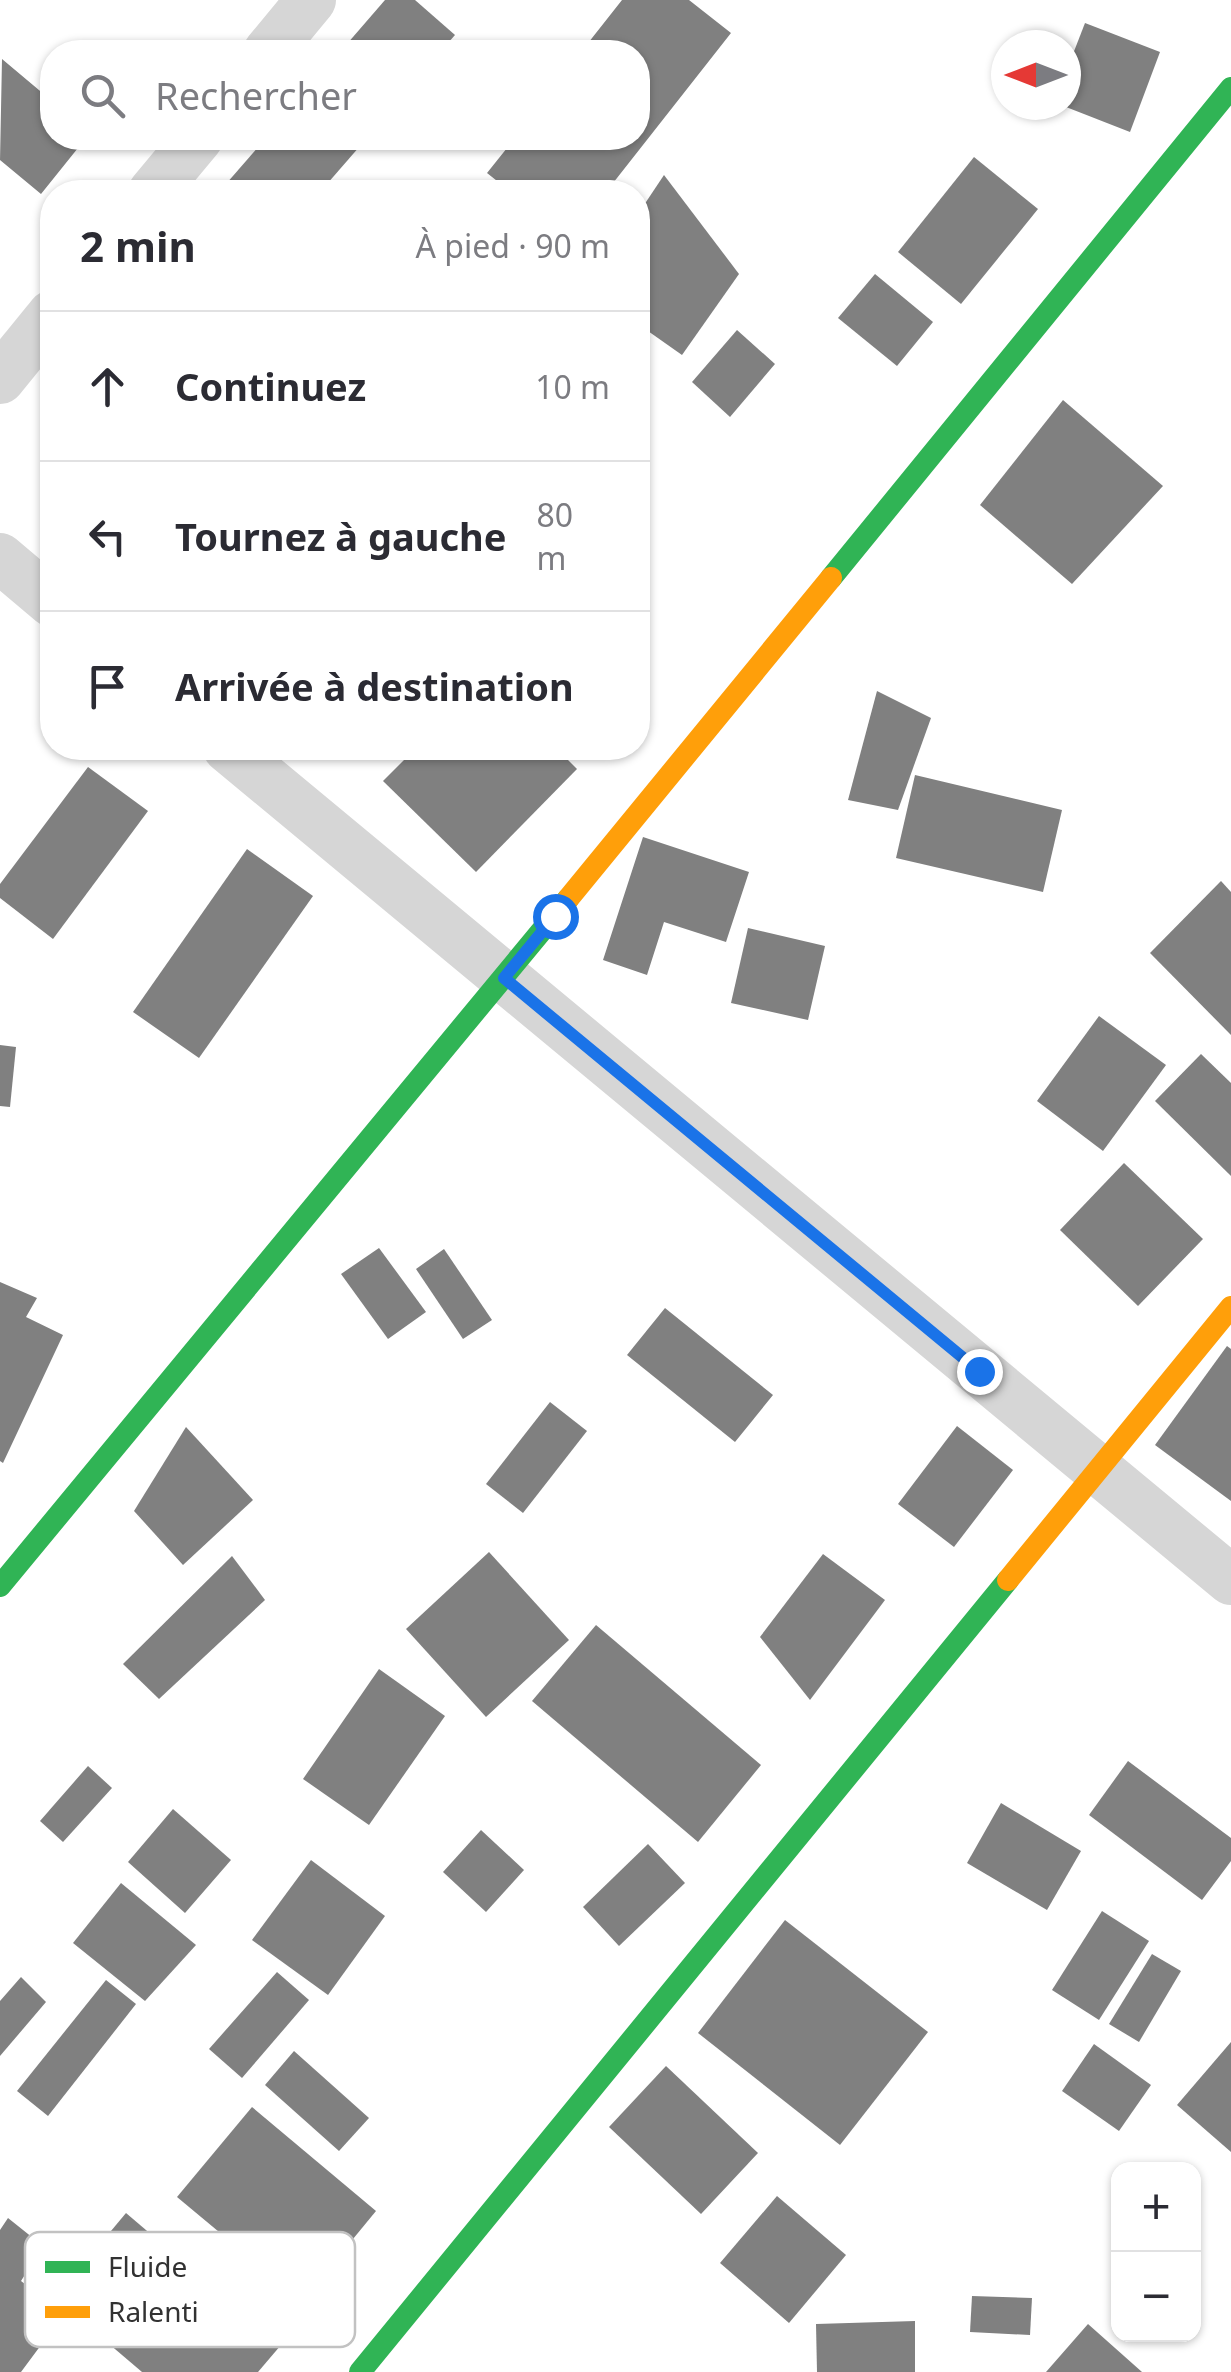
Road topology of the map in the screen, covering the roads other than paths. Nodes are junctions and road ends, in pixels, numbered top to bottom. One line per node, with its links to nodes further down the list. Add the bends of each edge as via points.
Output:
1 (311, 0): 2 (street)
2 (278, 40)
3 (1231, 88): 11 (street)
4 (188, 150): 5 (street)
5 (163, 180)
6 (40, 330): 7 (street)
7 (0, 379)
8 (0, 558): 9 (street)
9 (40, 592)
10 (242, 760): 11 (street)
11 (504, 978): 13 (street); 15 (street)
12 (1231, 1307): 13 (street)
13 (1098, 1469): 14 (street); 16 (street)
14 (1231, 1580)
15 (0, 1586)
16 (360, 2372)

